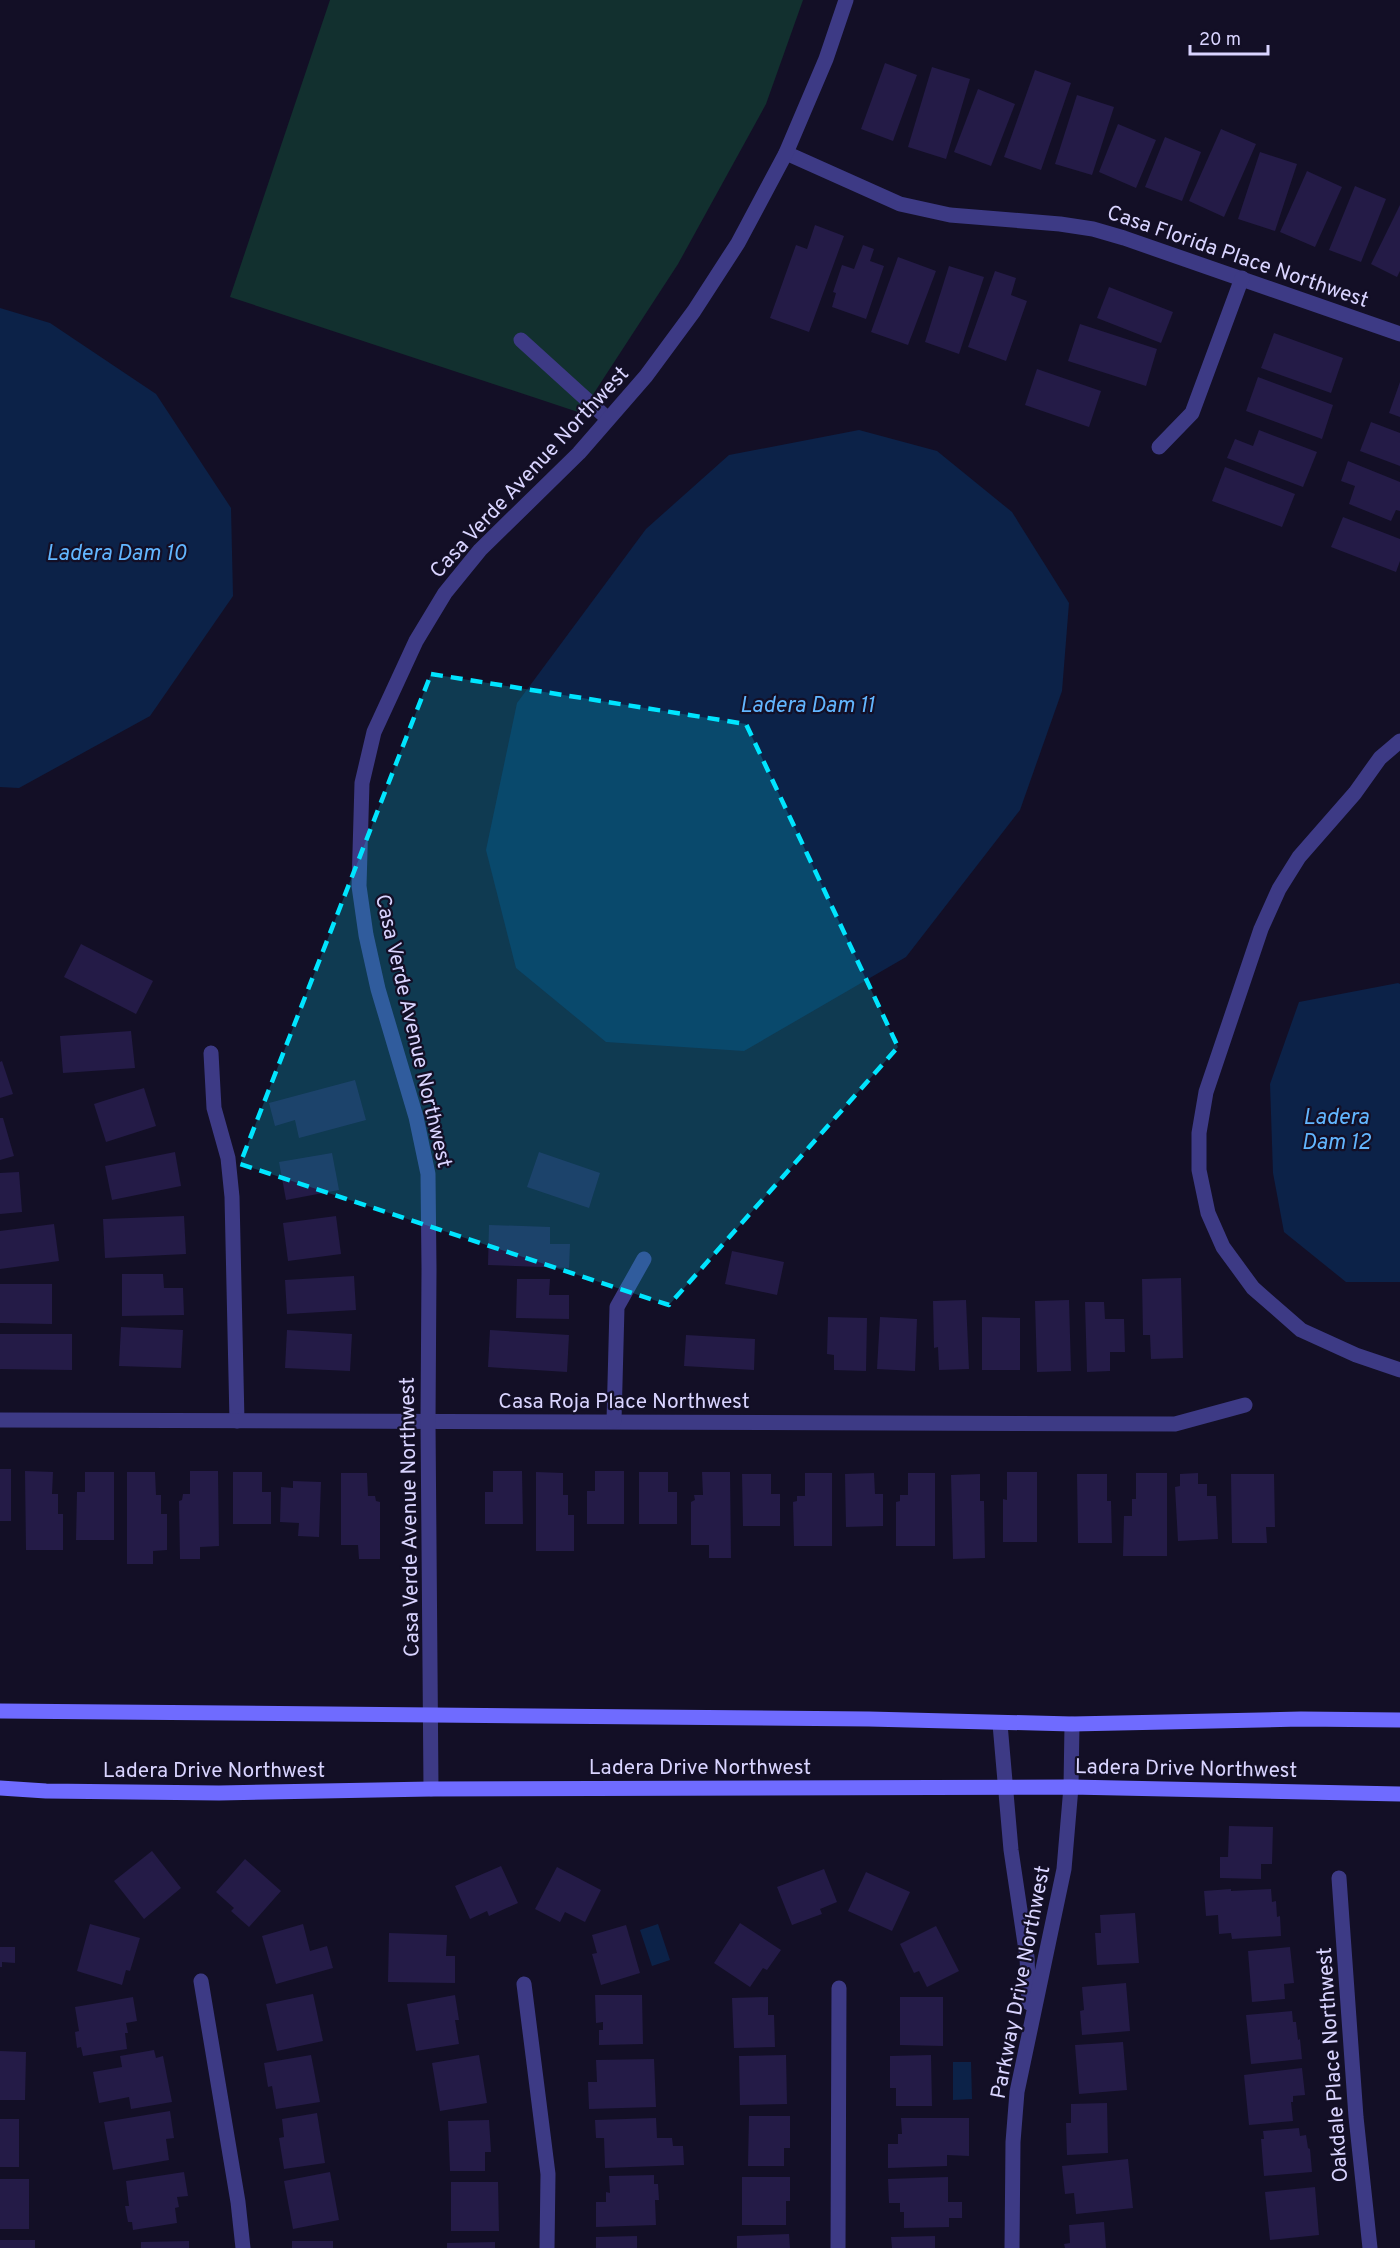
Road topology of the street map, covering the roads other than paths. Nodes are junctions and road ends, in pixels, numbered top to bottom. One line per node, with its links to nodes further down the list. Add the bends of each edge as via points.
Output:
1 (846, 0): 2 (street, Casa Verde Avenue Northwest)
2 (786, 153): 3 (street, Casa Florida Place Northwest, via 900,204 950,215 1093,230); 6 (street, Casa Verde Avenue Northwest, via 738,243 694,311)
3 (1242, 278): 4 (street, Casa Florida Place Northwest); 7 (street, via 1192,413)
4 (1400, 334)
5 (521, 340): 6 (street)
6 (608, 420): 16 (street, Casa Verde Avenue Northwest, via 480,550 445,593 416,641 374,732 362,783 359,886 366,935 428,1174)
7 (1159, 447)
8 (1400, 741): 11 (street, via 1380,758 1299,857 1279,889 1261,929 1206,1092 1199,1133 1199,1170 1208,1213 1223,1247 1253,1288 1301,1330)
9 (211, 1053): 14 (street, via 214,1108 228,1158 232,1197)
10 (644, 1259): 15 (street, via 617,1307)
11 (1400, 1370)
12 (1245, 1405): 15 (street, Casa Roja Place Northwest, via 1175,1424)
13 (0, 1420): 14 (street, Casa Roja Place Northwest)
14 (237, 1421): 16 (street, Casa Roja Place Northwest)
15 (614, 1421): 16 (street, Casa Roja Place Northwest)
16 (428, 1422): 18 (street, Casa Verde Avenue Northwest)
17 (0, 1711): 18 (main road, Ladera Drive Northwest)
18 (431, 1716): 20 (main road, Ladera Drive Northwest, via 869,1719); 25 (street, Casa Verde Avenue Northwest)
19 (1400, 1720): 21 (main road, Ladera Drive Northwest)
20 (1000, 1724): 21 (main road, Ladera Drive Northwest); 22 (street)
21 (1072, 1724): 23 (street, Parkway Drive Northwest)
22 (1006, 1787): 23 (main road, Ladera Drive Northwest); 25 (main road, Ladera Drive Northwest); 31 (street, via 1027,1956)
23 (1071, 1787): 26 (main road, Ladera Drive Northwest); 31 (street, Parkway Drive Northwest, via 1064,1869)
24 (0, 1788): 25 (main road, Ladera Drive Northwest, via 219,1793)
25 (431, 1789)
26 (1400, 1794)
27 (1339, 1878): 36 (street, Oakdale Place Northwest, via 1356,2117)
28 (201, 1981): 32 (street)
29 (525, 1984): 33 (street, via 548,2174)
30 (839, 1988): 34 (street)
31 (1029, 2027): 35 (street, Parkway Drive Northwest, via 1013,2142)
32 (243, 2248)
33 (547, 2248)
34 (838, 2248)
35 (1012, 2248)
36 (1370, 2248)

